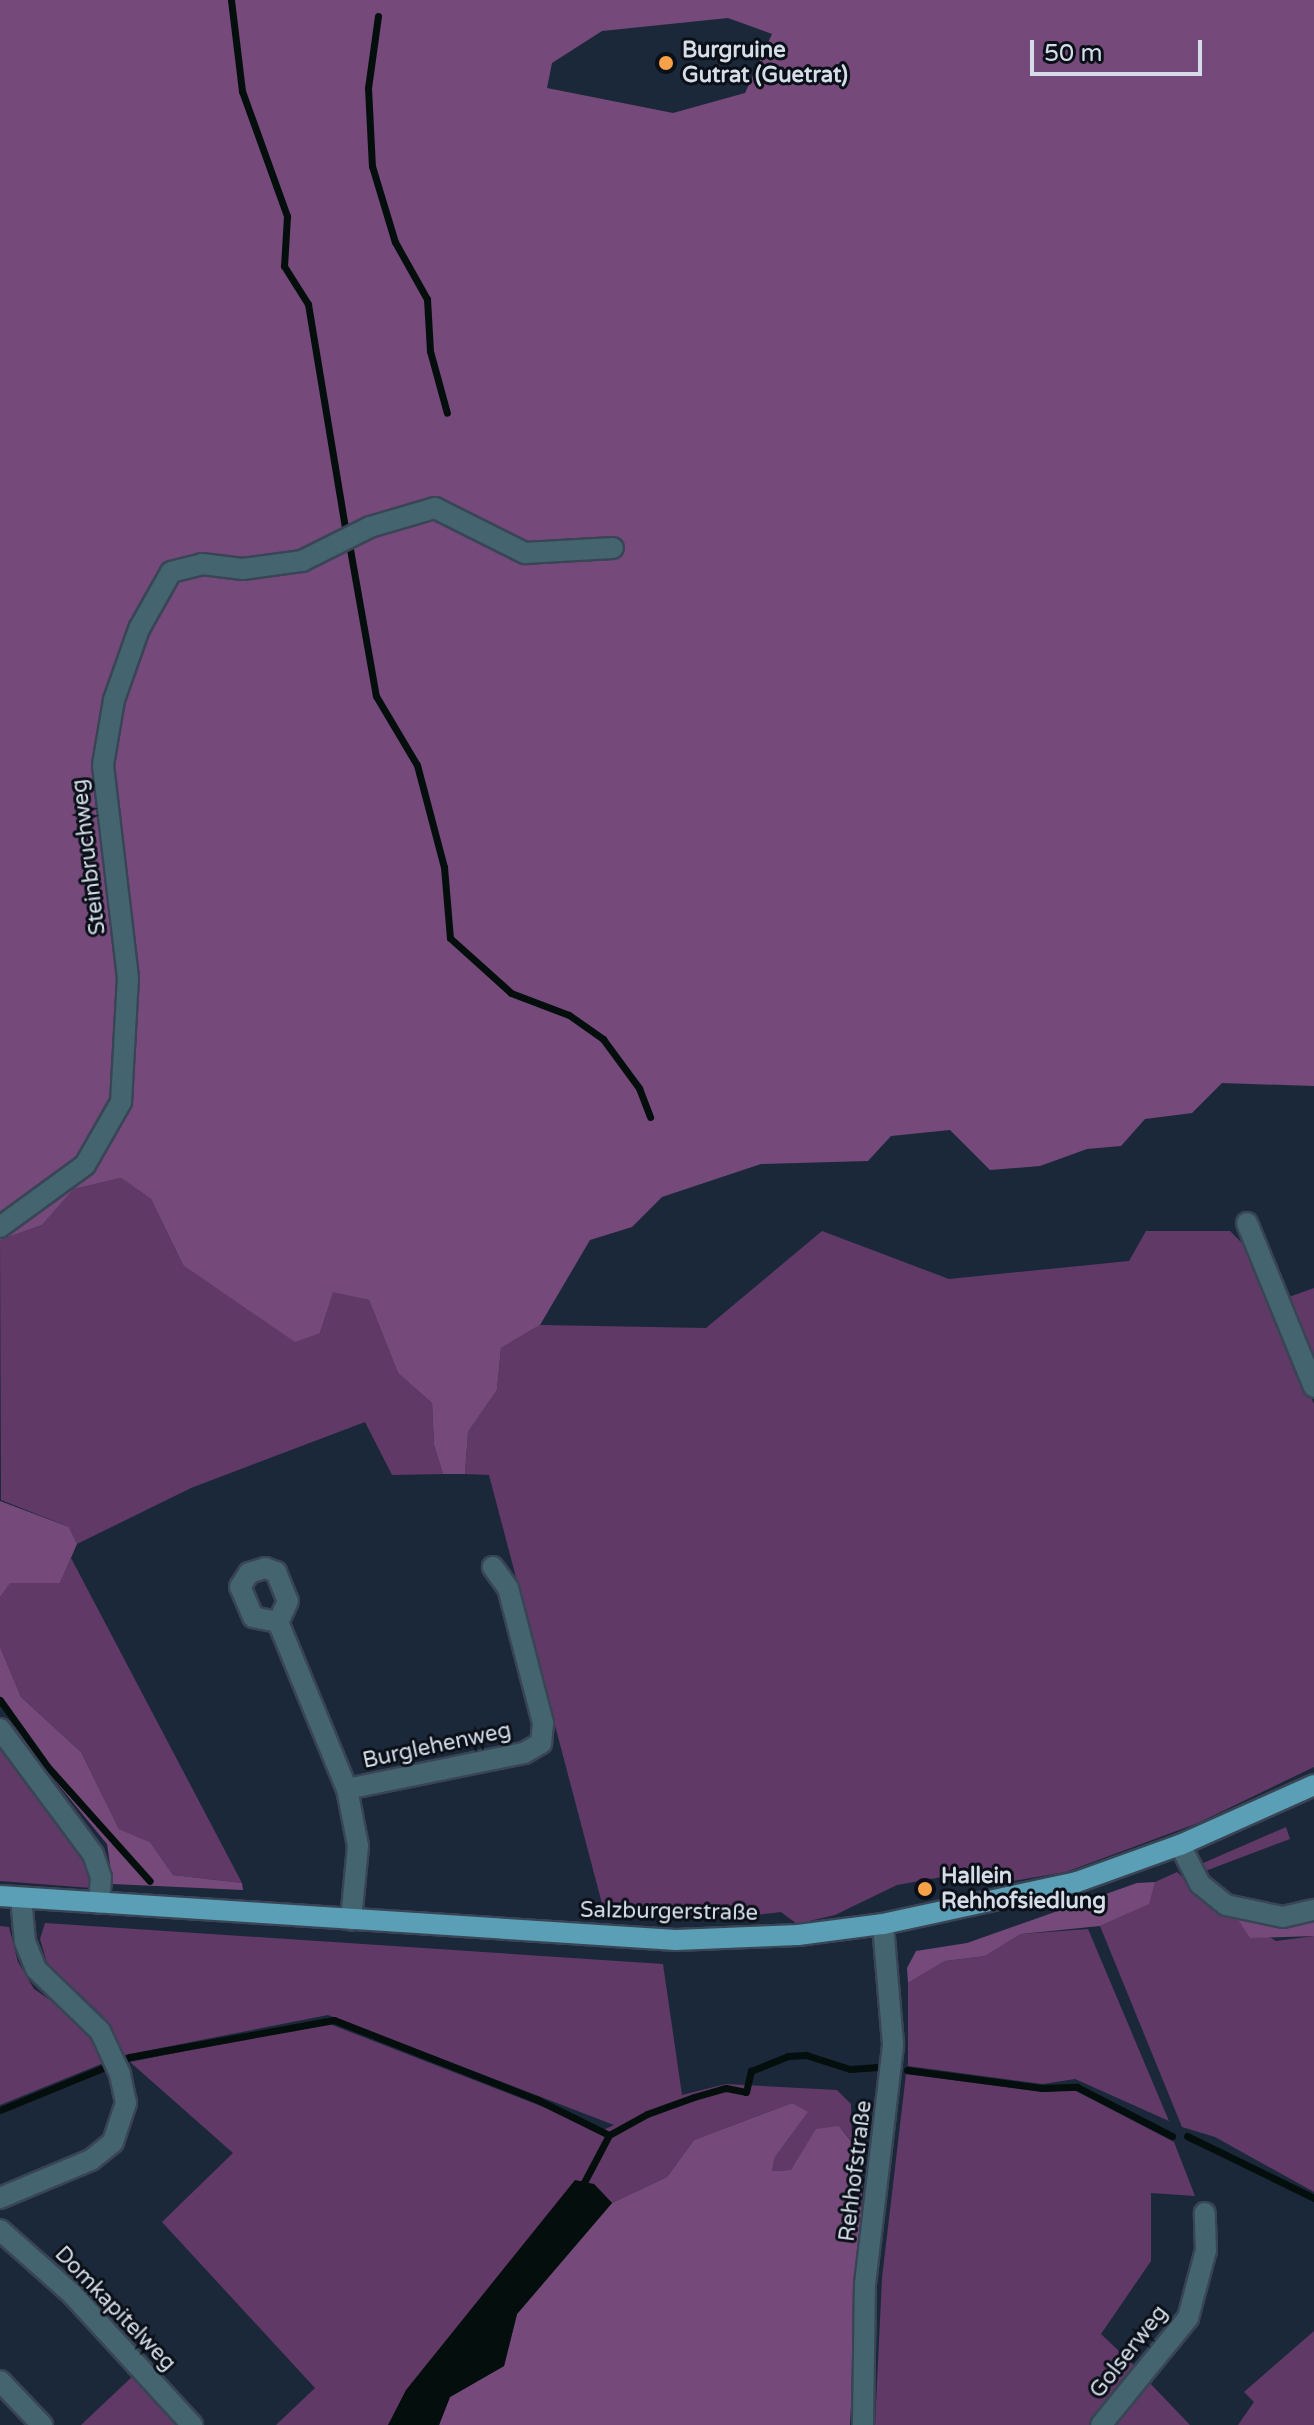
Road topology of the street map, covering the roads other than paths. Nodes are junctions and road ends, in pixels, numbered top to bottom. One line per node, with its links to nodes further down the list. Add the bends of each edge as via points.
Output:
1 (613, 548): 3 (street, Steinbruchweg, via 525,553 435,508 370,527 302,561 243,569 202,564 171,572 139,629 114,700 103,765 128,978 121,1102 85,1165)
2 (1247, 1223): 4 (street)
3 (0, 1227)
4 (1314, 1387)
5 (493, 1567): 9 (street, Burglehenweg, via 508,1588 543,1723 541,1743 524,1753)
6 (278, 1622): 9 (street, Burglehenweg)
7 (0, 1729): 11 (street, via 77,1830)
8 (1314, 1785): 10 (main road, Salzburgerstraße)
9 (347, 1789): 15 (street, Burglehenweg, via 358,1846)
10 (1180, 1845): 14 (street, via 1200,1884 1226,1905 1283,1917); 16 (main road, Salzburgerstraße, via 1077,1882)
11 (100, 1891): 13 (main road, Salzburgerstraße); 15 (main road, Salzburgerstraße)
12 (0, 1896): 13 (main road, Salzburgerstraße)
13 (21, 1898): 17 (street, via 25,1942 36,1969 82,2009 111,2052 126,2103 113,2142 91,2160)
14 (1314, 1910)
15 (352, 1916): 16 (main road, Salzburgerstraße, via 676,1940 740,1940)
16 (883, 1924): 23 (street, Rehhofstraße, via 893,2044 865,2284)
17 (0, 2198)
18 (1205, 2213): 24 (street, Golserweg, via 1206,2250 1188,2318)
19 (0, 2230): 22 (street, Domkapitelweg, via 72,2294)
20 (0, 2381): 21 (street)
21 (42, 2425)
22 (192, 2425)
23 (863, 2425)
24 (1101, 2425)

